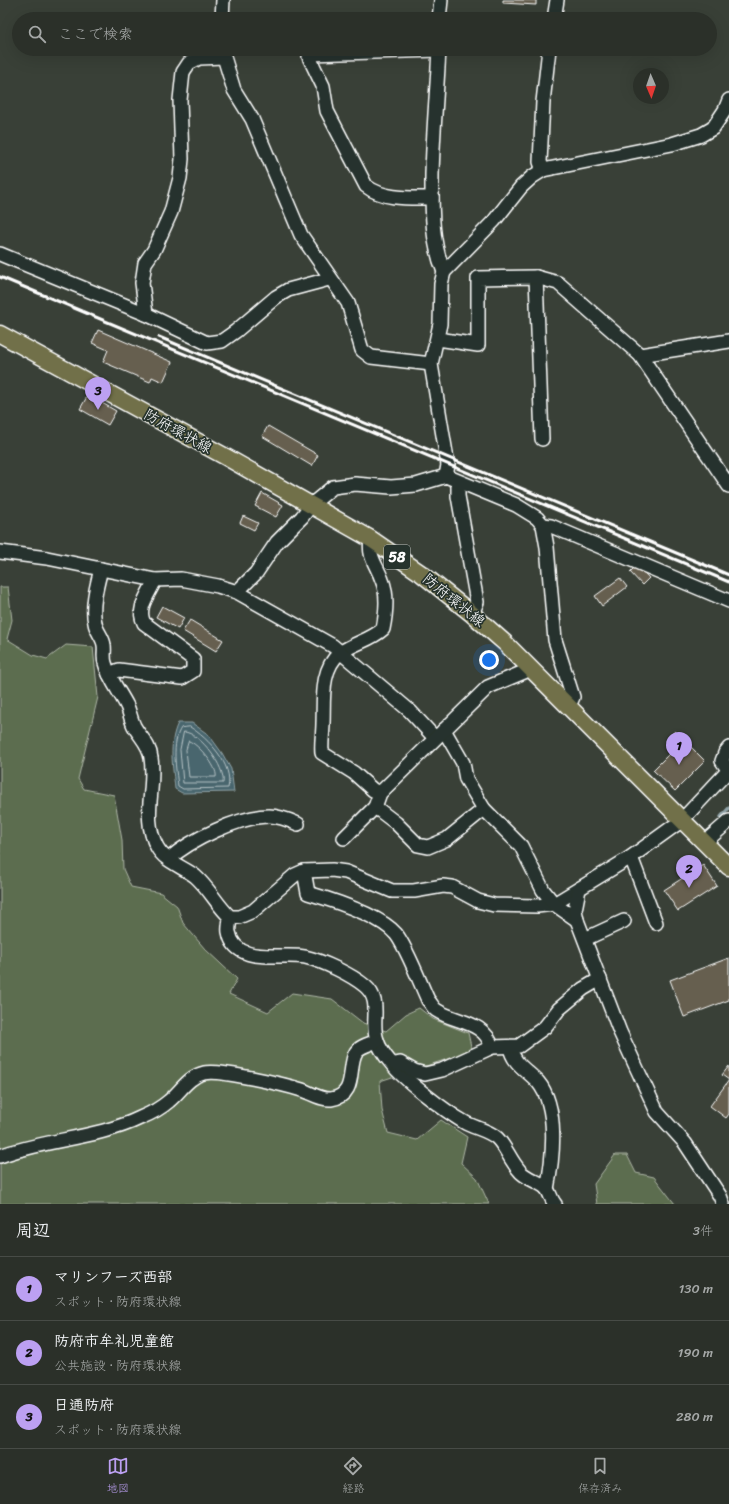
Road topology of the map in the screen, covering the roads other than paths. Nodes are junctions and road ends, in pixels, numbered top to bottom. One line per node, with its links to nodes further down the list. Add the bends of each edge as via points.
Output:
1 (223, 0): 4 (street)
2 (441, 0): 5 (street)
3 (557, 0): 6 (street)
4 (222, 12)
5 (440, 12)
6 (555, 12)
7 (209, 56): 19 (street, via 189,63 183,72 180,100 180,178 171,212 154,250 145,263 142,284)
8 (225, 56): 18 (street, via 234,90 252,119 301,236)
9 (309, 56): 14 (street, via 323,86 327,111 366,186 375,193 401,198)
10 (439, 56): 14 (street)
11 (549, 56): 13 (street, via 542,102)
12 (729, 100): 13 (street, via 713,128 701,136)
13 (542, 170): 16 (street, via 522,187 494,222)
14 (432, 198): 16 (street, via 433,234)
15 (0, 254): 19 (street)
16 (444, 272): 21 (street)
17 (536, 277): 21 (street, via 478,278 478,345); 23 (street, via 558,284); 25 (street)
18 (329, 279): 19 (street, via 288,290 222,341 206,343); 24 (street, via 348,303 362,350 371,357)
19 (146, 314)
20 (0, 334): 29 (main road, 防府環状線 / 58)
21 (438, 339): 24 (street)
22 (729, 341): 23 (street)
23 (640, 355): 28 (street)
24 (431, 364): 26 (street, via 448,465)
25 (542, 439)
26 (446, 476): 27 (street); 29 (street, via 416,485 391,487 355,484 334,487)
27 (458, 482): 30 (street, via 516,505 537,518); 37 (street, via 458,496 477,602)
28 (729, 486)
29 (311, 505): 31 (main road, 防府環状線 / 58); 35 (street, via 277,542 256,573)
30 (542, 525): 36 (street, via 550,526); 41 (street, via 547,547 555,640 573,697)
31 (371, 539): 37 (main road, 防府環状線 / 58, via 422,574); 38 (street, via 371,558 383,580 385,592 383,629)
32 (0, 552): 33 (street)
33 (101, 569): 34 (street); 40 (street, via 94,614 95,624 104,644 104,662)
34 (155, 580): 35 (street, via 181,579); 40 (street, via 141,607 141,617 144,623 193,659 193,671 182,678 119,670)
35 (237, 592): 38 (street)
36 (729, 601)
37 (472, 614): 39 (main road, 防府環状線 / 58)
38 (341, 653): 42 (street); 45 (street, via 334,658 323,693 322,753 354,773)
39 (530, 667): 41 (main road, 防府環状線 / 58); 42 (street, via 488,687)
40 (109, 674): 54 (street, via 149,749 152,789 148,813 150,831 158,849)
41 (569, 706): 48 (main road, 防府環状線 / 58)
42 (439, 734): 45 (street); 47 (street, via 464,763 466,779)
43 (729, 748): 44 (street, via 722,761)
44 (729, 770): 48 (street)
45 (380, 794): 46 (street)
46 (374, 807): 47 (street, via 396,823 418,845 428,847 447,838); 51 (street)
47 (484, 809): 58 (street, via 521,846 543,890)
48 (681, 820): 52 (main road, 防府環状線 / 58); 53 (street)
49 (729, 821): 52 (street)
50 (298, 824): 54 (street, via 280,817 268,816 239,822 225,826 192,843)
51 (344, 838)
52 (704, 843): 55 (main road, 防府環状線 / 58)
53 (631, 857): 57 (street); 62 (street)
54 (169, 859): 59 (street, via 208,889)
55 (729, 866)
56 (304, 871): 58 (street, via 346,872 392,891 452,887 478,901 494,906); 59 (street, via 295,875 253,911 239,917); 66 (street, via 308,892 376,919 395,934 435,1009 479,1029)
57 (579, 889): 58 (street); 60 (street, via 575,910)
58 (554, 904): 60 (street)
59 (230, 917): 65 (street, via 229,932 235,945 245,952 260,956 306,957 366,986 373,996 376,1009)
60 (577, 920): 63 (street)
61 (624, 920): 63 (street)
62 (656, 923)
63 (585, 939): 64 (street)
64 (600, 979): 67 (street, via 559,1009 545,1027 519,1046); 72 (street, via 620,1032 657,1112 685,1143 720,1196)
65 (377, 1041): 68 (street); 69 (street, via 361,1047 355,1053 351,1082 343,1093 331,1099 242,1077 204,1073 192,1079 168,1102 140,1119)
66 (492, 1047): 67 (street); 68 (street, via 442,1070 425,1074 400,1063)
67 (510, 1047): 70 (street, via 512,1057 538,1082 548,1096 552,1118 552,1146)
68 (392, 1064): 70 (street, via 419,1089 464,1122 496,1137 520,1172)
69 (0, 1156)
70 (547, 1189): 71 (street)
71 (555, 1204)
72 (722, 1204)

